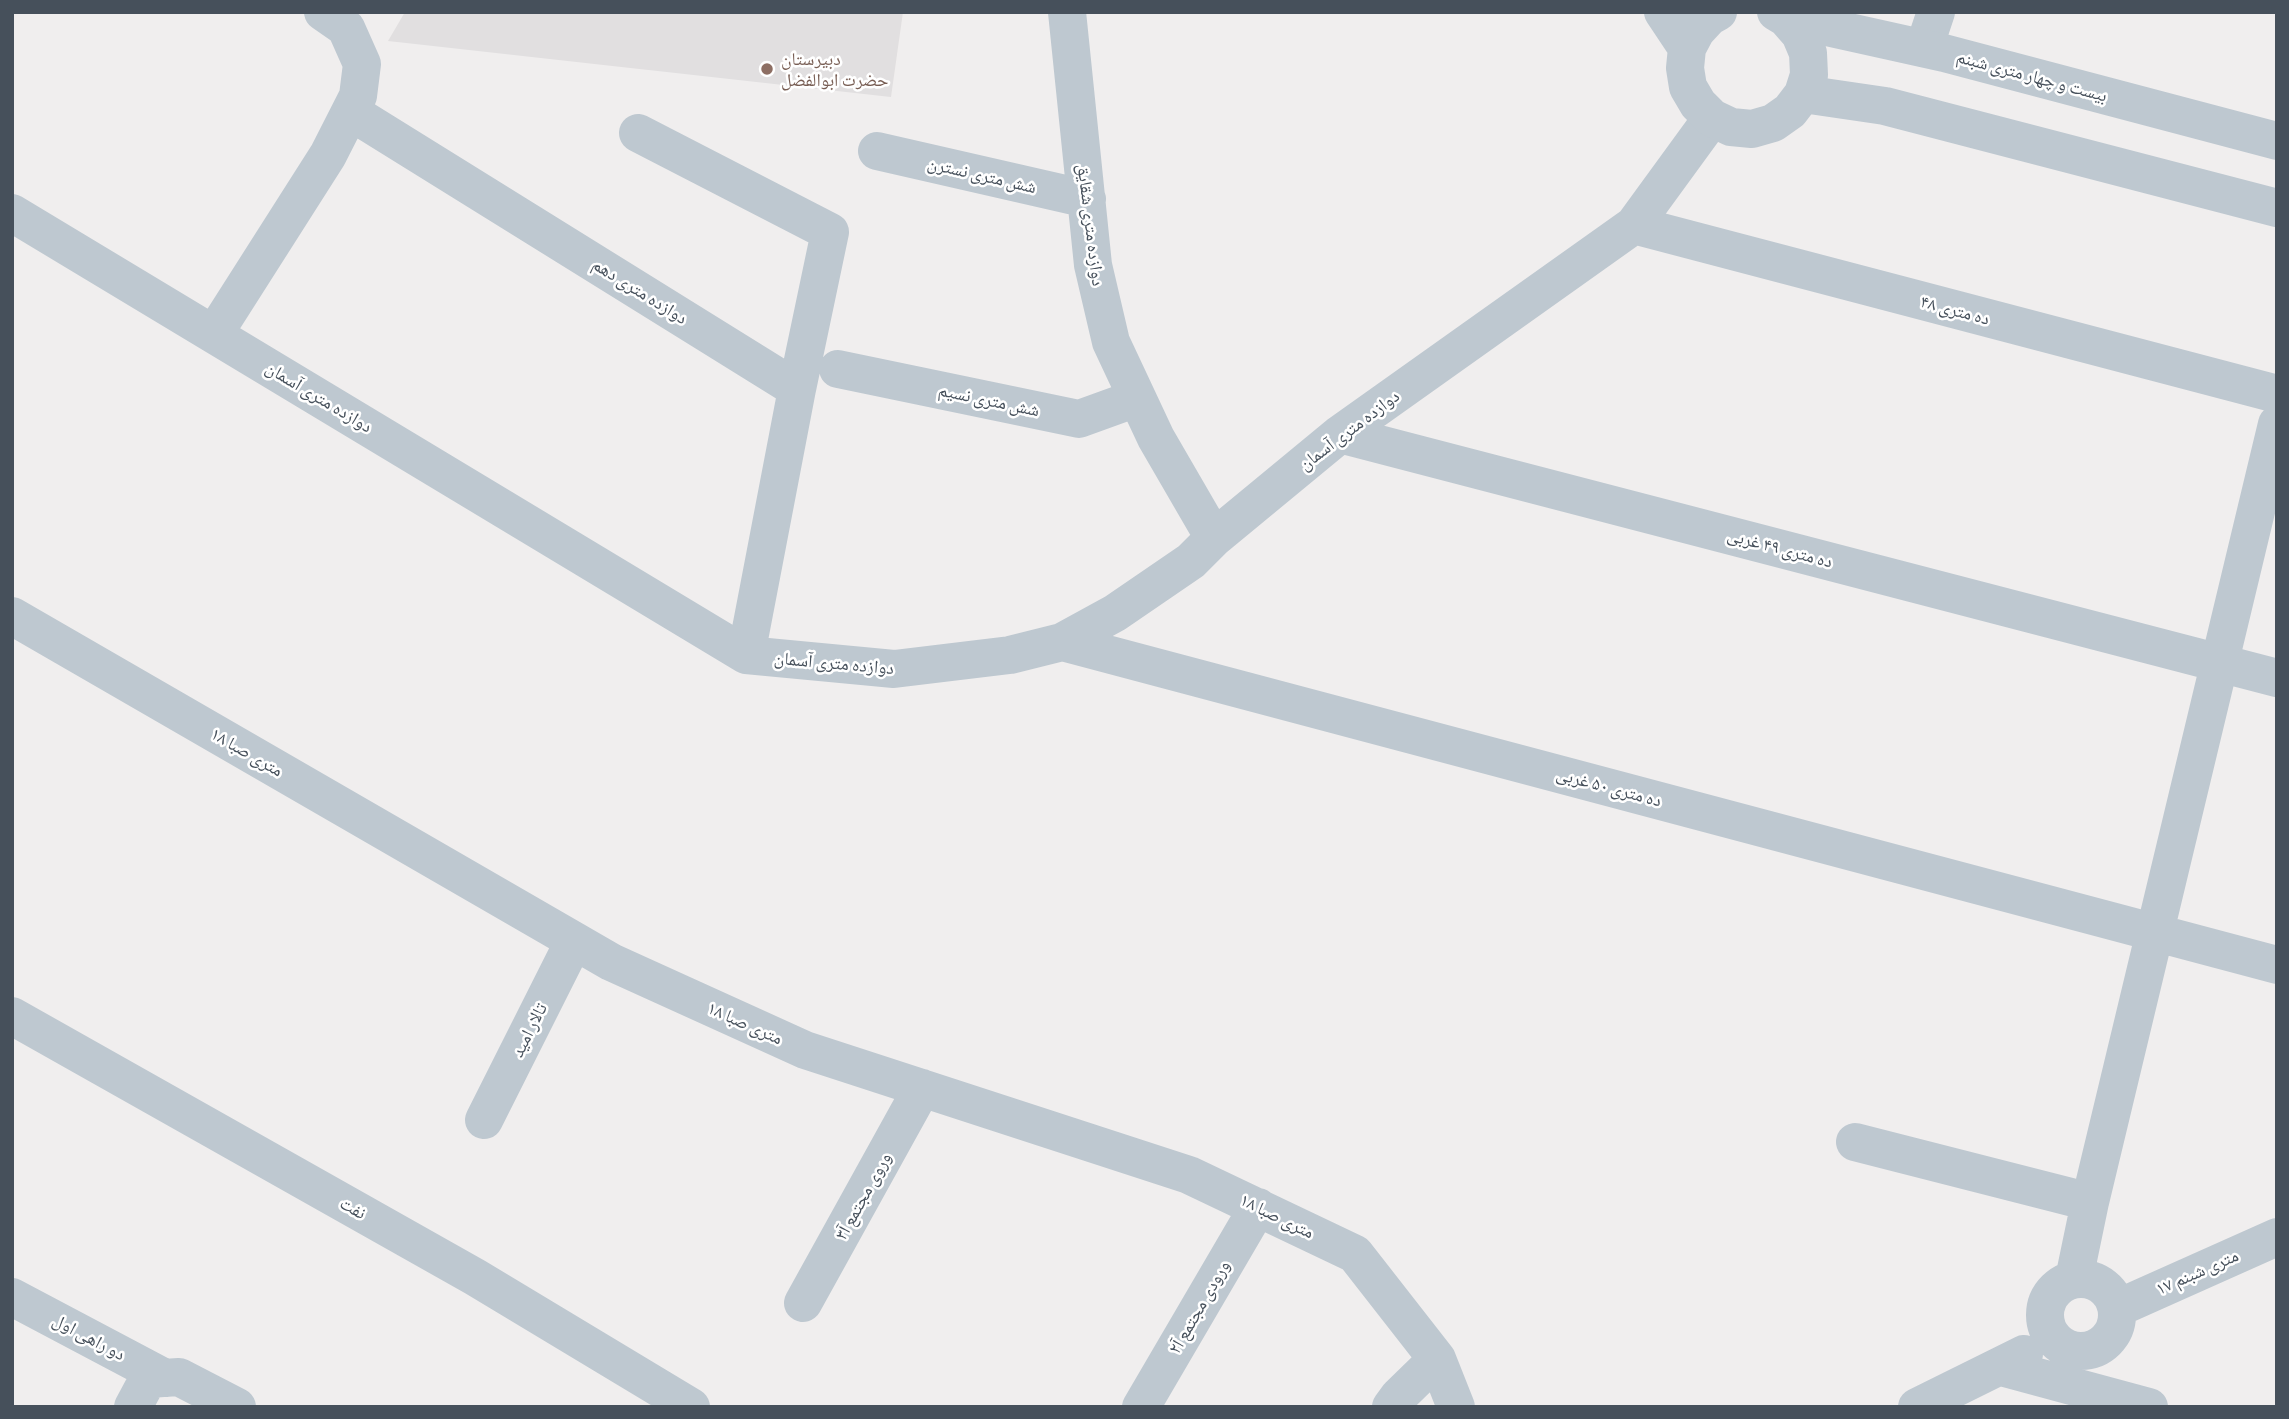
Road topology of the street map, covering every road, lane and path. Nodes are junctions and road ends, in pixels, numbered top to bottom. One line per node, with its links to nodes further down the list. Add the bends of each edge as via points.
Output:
1 (323, 12): 10 (street, via 346,28 362,64)
2 (1067, 12): 15 (street, دوازده متری شقایق)
3 (1663, 12): 7 (street)
4 (1718, 12): 7 (street, via 1696,31)
5 (1936, 12): 8 (street)
6 (1781, 15): 8 (street, بیست و چهار متری شبنم); 9 (street, via 1800,34 1808,53 1809,75)
7 (1688, 48): 11 (street, via 1688,87)
8 (1924, 48): 13 (street, بیست و چهار متری شبنم)
9 (1803, 94): 11 (street, via 1773,123 1752,129 1731,127); 16 (street, via 1885,106)
10 (351, 112): 19 (street); 21 (street, دوازده متری دهم)
11 (1712, 118): 18 (street, دوازده متری آسمان)
12 (638, 133): 21 (street, via 830,232)
13 (2277, 141)
14 (877, 151): 15 (street, شش متری نسترن)
15 (1087, 199): 23 (street, دوازده متری شقایق, via 1093,265 1111,342)
16 (2277, 208)
17 (12, 213): 19 (street, دوازده متری آسمان)
18 (1634, 225): 22 (street, ده متری ۴۸); 25 (street, دوازده متری آسمان)
19 (214, 334): 29 (street, دوازده متری آسمان)
20 (838, 369): 23 (street, شش متری نسیم, via 1079,419)
21 (797, 389): 29 (street)
22 (2277, 394)
23 (1137, 398): 26 (street, دوازده متری شقایق)
24 (2277, 424): 30 (street)
25 (1340, 434): 26 (street, دوازده متری آسمان); 30 (street, ده متری ۴۹ غربی)
26 (1214, 538): 28 (street, دوازده متری آسمان, via 1191,561 1115,613)
27 (12, 616): 33 (street, متری صبا ۱۸)
28 (1062, 642): 29 (street, دوازده متری آسمان, via 1010,655 894,669); 32 (street, ده متری ۵۰ غربی)
29 (746, 655)
30 (2220, 662): 31 (street, ده متری ۴۹ غربی); 32 (street)
31 (2277, 678)
32 (2155, 933): 34 (street, ده متری ۵۰ غربی); 39 (street)
33 (574, 941): 36 (street, متری صبا ۱۸, via 805,1050); 37 (street, تالار امید)
34 (2277, 965)
35 (12, 1016): 52 (street, نفت, via 475,1277)
36 (922, 1088): 40 (street, متری صبا ۱۸, via 1189,1175); 44 (street, وروی مجتمع آ۳)
37 (484, 1120)
38 (1855, 1142): 39 (street)
39 (2090, 1202): 42 (street)
40 (1258, 1207): 47 (street, متری صبا ۱۸, via 1355,1254); 53 (street, ورودی مجتمع آ۲)
41 (2277, 1237): 45 (street, ۱۷ متری شبنم)
42 (2074, 1279): 45 (street, via 2097,1282 2114,1297); 46 (street, via 2062,1283 2047,1303 2044,1315)
43 (12, 1297): 49 (street, دو راهی اول)
44 (803, 1303)
45 (2118, 1308): 46 (street, via 2114,1331 2097,1348 2073,1351)
46 (2053, 1338): 48 (street)
47 (1437, 1359): 54 (street); 55 (street, متری صبا ۱۸)
48 (2001, 1367): 56 (street); 57 (street)
49 (165, 1378): 50 (street, via 148,1379); 51 (street, دو راهی اول, via 179,1377)
50 (133, 1407)
51 (237, 1407)
52 (691, 1407)
53 (1141, 1407)
54 (1391, 1407)
55 (1456, 1407)
56 (1917, 1407)
57 (2149, 1407)

